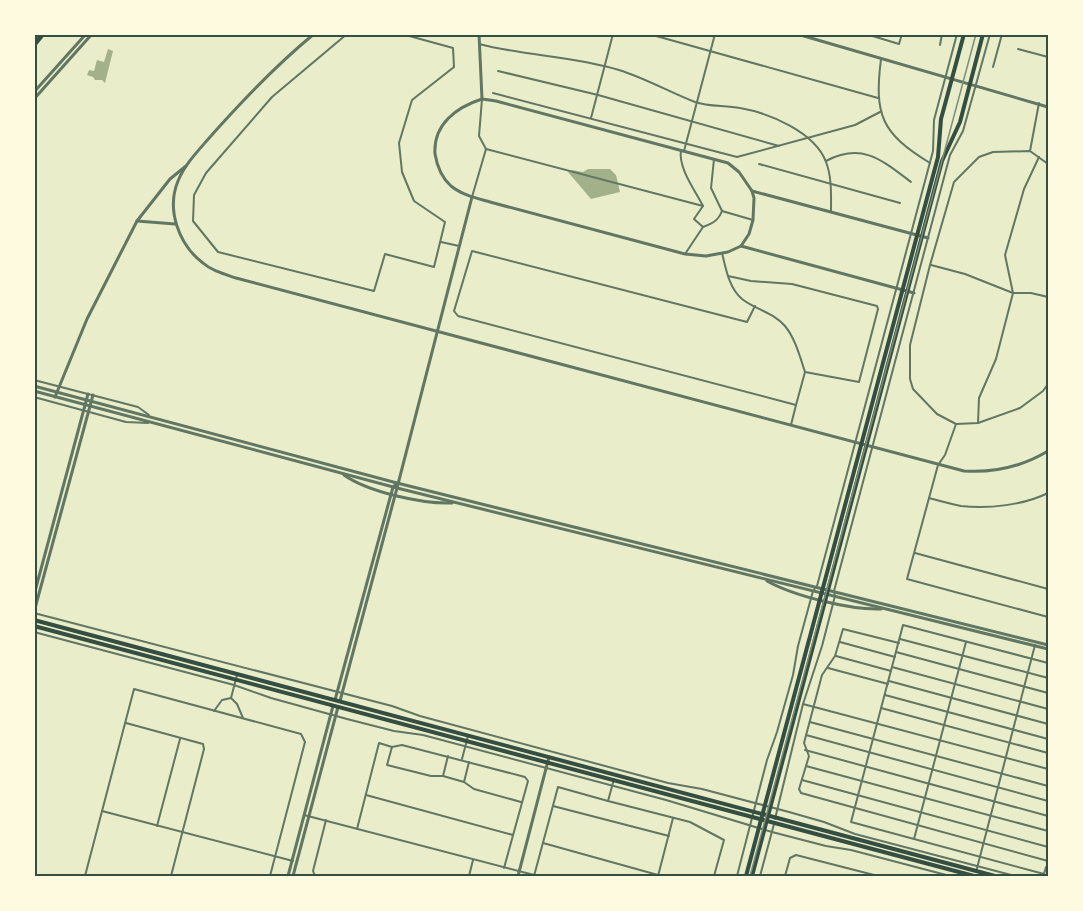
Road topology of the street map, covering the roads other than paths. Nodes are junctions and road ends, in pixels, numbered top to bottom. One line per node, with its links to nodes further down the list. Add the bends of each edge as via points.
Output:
1 (43, 34): 23 (highway)
2 (86, 34): 36 (street)
3 (92, 34): 40 (street)
4 (306, 34): 21 (street)
5 (314, 34): 21 (street)
6 (347, 34): 76 (street, via 272,97 206,173 194,195 193,221 218,252 374,291 385,254 434,267)
7 (402, 34): 76 (street, via 453,48 454,67 412,100 399,143 402,172 414,201 446,222)
8 (479, 34): 22 (street)
9 (613, 34): 29 (street)
10 (650, 34): 26 (street)
11 (715, 34): 26 (street)
12 (797, 34): 28 (street)
13 (866, 34): 14 (street, via 899,44)
14 (902, 34)
15 (942, 34): 24 (street)
16 (957, 34): 32 (street)
17 (963, 34): 33 (main road)
18 (983, 34): 34 (main road)
19 (990, 34): 35 (street)
20 (1002, 34): 30 (street)
21 (309, 38): 60 (street, via 235,109)
22 (479, 44): 29 (street); 41 (street)
23 (34, 45)
24 (939, 45)
25 (1018, 49): 27 (street)
26 (710, 51): 39 (street); 42 (street)
27 (1048, 57)
28 (881, 59): 32 (street); 39 (street)
29 (605, 66): 38 (street); 42 (street)
30 (993, 66)
31 (498, 71): 38 (street)
32 (945, 77): 33 (street); 57 (street, via 934,120)
33 (952, 79): 34 (street); 74 (main road)
34 (970, 84): 35 (street); 74 (main road)
35 (976, 86): 43 (street); 75 (street, via 963,131 950,155)
36 (34, 92)
37 (493, 93): 46 (street)
38 (598, 94): 46 (street); 47 (street)
39 (878, 98): 45 (street)
40 (34, 99)
41 (482, 99): 51 (street, via 479,136); 52 (street); 64 (street, via 452,114 438,131 435,145 441,174 453,187)
42 (697, 103): 47 (street); 48 (street, via 759,112 786,123)
43 (1039, 104): 44 (street); 53 (street)
44 (1048, 107)
45 (880, 112): 48 (street, via 855,125); 57 (street, via 900,141)
46 (591, 118): 49 (street)
47 (691, 123): 49 (street); 50 (street)
48 (809, 139): 50 (street); 56 (street)
49 (686, 143): 50 (street, via 737,157); 52 (street)
50 (780, 147)
51 (486, 149): 64 (street); 66 (street)
52 (683, 151): 55 (street); 66 (street, via 680,156)
53 (1030, 151): 54 (street); 81 (street, via 993,152 979,157 963,171 954,182)
54 (1039, 157): 59 (street); 86 (street, via 1024,189 1005,255)
55 (714, 159): 63 (street, via 739,172); 67 (street, via 711,188)
56 (826, 161): 61 (street, via 836,155 860,152 882,160); 62 (street)
57 (930, 163): 73 (street)
58 (759, 164): 62 (street)
59 (1048, 164)
60 (187, 165): 70 (street, via 170,178); 71 (street, via 175,191)
61 (910, 182)
62 (830, 184): 65 (street); 68 (street)
63 (752, 191): 68 (street); 69 (street)
64 (472, 197): 77 (street); 80 (street)
65 (900, 203)
66 (703, 206): 72 (street, via 694,219)
67 (722, 211): 69 (street); 72 (street, via 719,219)
68 (831, 213): 73 (street)
69 (753, 220): 78 (street)
70 (137, 221): 71 (street); 94 (street, via 87,319)
71 (175, 224): 89 (street, via 193,253 215,271)
72 (703, 227): 80 (street)
73 (911, 234): 74 (street); 83 (street)
74 (920, 236): 75 (street); 84 (main road)
75 (928, 238): 85 (street)
76 (441, 242): 77 (street)
77 (459, 246): 89 (street)
78 (741, 246): 79 (street); 83 (street)
79 (722, 253): 80 (street); 82 (street)
80 (685, 254)
81 (930, 265): 86 (street, via 965,274); 106 (street, via 910,345 910,379 913,389 937,414)
82 (728, 276): 88 (street, via 743,300); 90 (street, via 792,284 877,306 858,382)
83 (897, 288): 84 (street); 109 (street)
84 (905, 290): 85 (street); 110 (main road)
85 (914, 292): 111 (street)
86 (1013, 294): 87 (street); 107 (street, via 996,359 979,398)
87 (1048, 297)
88 (755, 306): 90 (street, via 784,324); 102 (street, via 747,322 472,251 454,311 458,316)
89 (437, 331): 108 (street); 115 (street)
90 (805, 372): 102 (street)
91 (34, 380): 94 (street)
92 (1048, 384): 107 (street, via 1020,408)
93 (34, 386): 96 (street)
94 (60, 386): 96 (street); 97 (street)
95 (34, 391): 99 (street)
96 (57, 392): 99 (street); 100 (street)
97 (91, 395): 100 (street); 104 (street, via 138,407)
98 (34, 397): 103 (street)
99 (56, 397): 101 (street)
100 (89, 400): 101 (street); 104 (street)
101 (88, 405): 103 (street); 105 (street)
102 (796, 405): 108 (street)
103 (86, 411): 105 (street, via 126,422); 128 (street); 134 (street)
104 (151, 417): 115 (street)
105 (152, 423): 114 (street)
106 (956, 423): 107 (street); 113 (street)
107 (978, 423)
108 (790, 425): 109 (street)
109 (855, 442): 110 (street); 123 (street)
110 (864, 445): 111 (street); 126 (main road)
111 (872, 447): 113 (street); 127 (street)
112 (1048, 451): 113 (street, via 1003,469 964,471)
113 (938, 465): 119 (street)
114 (342, 474): 116 (street); 118 (street, via 357,484)
115 (397, 483): 116 (street); 123 (street)
116 (395, 488): 118 (street); 120 (street)
117 (1048, 492): 119 (street, via 991,506 961,506)
118 (393, 494): 120 (street, via 432,503); 162 (street)
119 (929, 498): 121 (street)
120 (456, 503): 122 (street)
121 (914, 552): 124 (street); 135 (street, via 907,579)
122 (763, 578): 125 (street); 130 (street, via 783,590)
123 (817, 586): 125 (street); 126 (street)
124 (1048, 589)
125 (813, 591): 126 (street); 130 (street)
126 (825, 591): 127 (street); 129 (street); 131 (main road)
127 (834, 591): 129 (street); 143 (street)
128 (34, 595)
129 (835, 596): 132 (street); 133 (street)
130 (811, 597): 131 (street); 225 (street, via 793,675)
131 (822, 600): 132 (street); 227 (main road)
132 (834, 602): 133 (street, via 864,610); 169 (street)
133 (888, 609): 143 (street)
134 (34, 613): 162 (street)
135 (1048, 616)
136 (34, 620): 156 (main road)
137 (34, 626): 156 (main road)
138 (34, 632): 160 (street)
139 (900, 639): 140 (street, via 903,625); 142 (street); 147 (street)
140 (966, 641): 147 (street); 149 (street)
141 (839, 642): 142 (street, via 843,629); 146 (street); 148 (street)
142 (899, 643): 145 (street)
143 (1035, 644): 144 (street); 149 (street)
144 (1048, 647)
145 (896, 652): 148 (street); 153 (street)
146 (836, 656): 152 (street); 154 (street)
147 (962, 656): 153 (street); 155 (street)
148 (895, 657): 151 (street)
149 (1032, 659): 150 (street); 155 (street)
150 (1048, 663)
151 (892, 667): 154 (street); 159 (street)
152 (828, 668): 158 (street); 170 (street, via 822,675)
153 (959, 669): 159 (street); 161 (street)
154 (891, 671): 158 (street)
155 (1029, 673): 157 (street); 161 (street)
156 (236, 677): 160 (street); 168 (main road)
157 (1048, 678)
158 (888, 682): 164 (street); 166 (street)
159 (955, 684): 166 (street); 167 (street)
160 (234, 685): 165 (street); 175 (street)
161 (1025, 687): 163 (street); 167 (street)
162 (340, 692): 168 (street); 225 (street, via 668,783)
163 (1048, 693)
164 (885, 695): 171 (street); 174 (street)
165 (231, 698): 173 (street, via 222,700); 178 (street)
166 (952, 698): 174 (street); 176 (street)
167 (1021, 701): 172 (street); 176 (street)
168 (337, 703): 175 (street); 177 (street); 187 (main road)
169 (803, 704): 170 (street); 229 (street)
170 (814, 707): 179 (street); 181 (street)
171 (881, 708): 181 (street); 183 (street)
172 (1048, 709)
173 (214, 711): 178 (street); 180 (street, via 134,689)
174 (948, 712): 183 (street); 184 (street)
175 (331, 715): 177 (street); 233 (street)
176 (1017, 715): 182 (street); 184 (street)
177 (336, 716): 193 (street); 235 (street)
178 (243, 718): 256 (street, via 301,734 305,742)
179 (810, 722): 185 (street); 188 (street)
180 (125, 723): 186 (street); 230 (street)
181 (877, 724): 188 (street); 190 (street)
182 (1048, 724)
183 (944, 725): 190 (street); 191 (street)
184 (1013, 729): 189 (street); 191 (street)
185 (806, 735): 194 (street); 195 (street)
186 (180, 738): 241 (street); 248 (street, via 203,744 204,749)
187 (468, 738): 193 (street); 201 (main road)
188 (873, 738): 195 (street); 197 (street)
189 (1048, 739)
190 (940, 740): 197 (street); 199 (street)
191 (1010, 743): 196 (street); 199 (street)
192 (392, 747): 198 (street, via 402,745); 209 (street, via 387,765); 218 (street, via 379,743)
193 (465, 747): 200 (street); 205 (street)
194 (805, 750): 203 (street, via 809,756); 204 (street)
195 (869, 753): 204 (street); 206 (street)
196 (1048, 753)
197 (936, 755): 206 (street); 208 (street)
198 (448, 756): 200 (street); 209 (street)
199 (1006, 758): 207 (street); 208 (street)
200 (462, 760): 202 (street)
201 (549, 760): 205 (street); 210 (main road)
202 (469, 762): 213 (street); 224 (street, via 525,777 528,781)
203 (806, 766): 211 (street); 212 (street)
204 (866, 766): 212 (street); 214 (street)
205 (546, 768): 215 (street); 264 (street)
206 (932, 769): 214 (street); 217 (street)
207 (1048, 769)
208 (1002, 773): 216 (street); 217 (street)
209 (443, 776): 213 (street)
210 (614, 777): 215 (street); 232 (main road)
211 (802, 780): 219 (street); 228 (street, via 801,793)
212 (862, 781): 219 (street); 220 (street)
213 (464, 782): 224 (street, via 474,789)
214 (929, 783): 220 (street); 222 (street)
215 (612, 786): 221 (street); 242 (street)
216 (1048, 786)
217 (998, 787): 222 (street); 223 (street)
218 (366, 795): 244 (street); 250 (street)
219 (858, 795): 228 (street); 231 (street)
220 (925, 798): 231 (street); 234 (street)
221 (608, 801): 226 (street, via 558,787); 238 (street)
222 (994, 801): 234 (street); 236 (street)
223 (1048, 801)
224 (522, 802): 250 (street)
225 (755, 803): 227 (street); 232 (street)
226 (553, 806): 251 (street); 253 (street)
227 (767, 806): 229 (street); 237 (main road)
228 (855, 808): 243 (street); 252 (street, via 851,822)
229 (778, 809): 240 (street); 265 (street)
230 (102, 811): 241 (street); 268 (street)
231 (921, 812): 243 (street); 246 (street)
232 (753, 814): 237 (main road); 242 (street)
233 (304, 815): 235 (street); 260 (street)
234 (991, 815): 246 (street); 247 (street)
235 (309, 816): 239 (street); 261 (street)
236 (1048, 816)
237 (764, 817): 240 (main road); 245 (main road)
238 (674, 818): 251 (street); 279 (street, via 724,840)
239 (326, 820): 244 (street); 273 (street)
240 (775, 820): 249 (street); 266 (main road)
241 (157, 826): 248 (street)
242 (750, 826): 245 (street); 280 (street)
243 (918, 826): 252 (street); 254 (street)
244 (357, 829): 258 (street)
245 (761, 829): 249 (street); 281 (main road); 282 (main road)
246 (987, 830): 254 (street); 255 (street)
247 (1048, 831)
248 (182, 832): 256 (street); 269 (street)
249 (772, 832): 283 (street); 286 (street)
250 (513, 835): 263 (street)
251 (669, 836): 278 (street)
252 (914, 839): 257 (street)
253 (543, 843): 276 (street); 278 (street)
254 (984, 843): 257 (street); 259 (street)
255 (1048, 847)
256 (275, 857): 260 (street); 270 (street)
257 (980, 857): 262 (street, via 1044,874); 265 (street)
258 (473, 860): 263 (street); 274 (street)
259 (1048, 860): 262 (street)
260 (292, 861): 261 (street); 271 (street)
261 (297, 862): 272 (street)
262 (1047, 867)
263 (504, 868): 264 (street)
264 (519, 871): 275 (street); 276 (street)
265 (976, 872): 266 (main road); 287 (main road); 288 (street)
266 (962, 873)
267 (870, 875): 284 (street, via 796,855 790,858); 285 (street)
268 (85, 876)
269 (171, 876)
270 (270, 876)
271 (288, 876)
272 (293, 876)
273 (315, 876)
274 (469, 876)
275 (518, 876)
276 (534, 876): 277 (street)
277 (538, 876)
278 (658, 876)
279 (714, 876)
280 (737, 876)
281 (746, 876)
282 (752, 876)
283 (760, 876)
284 (785, 876)
285 (879, 876)
286 (950, 876)
287 (995, 876)
288 (1015, 876)

